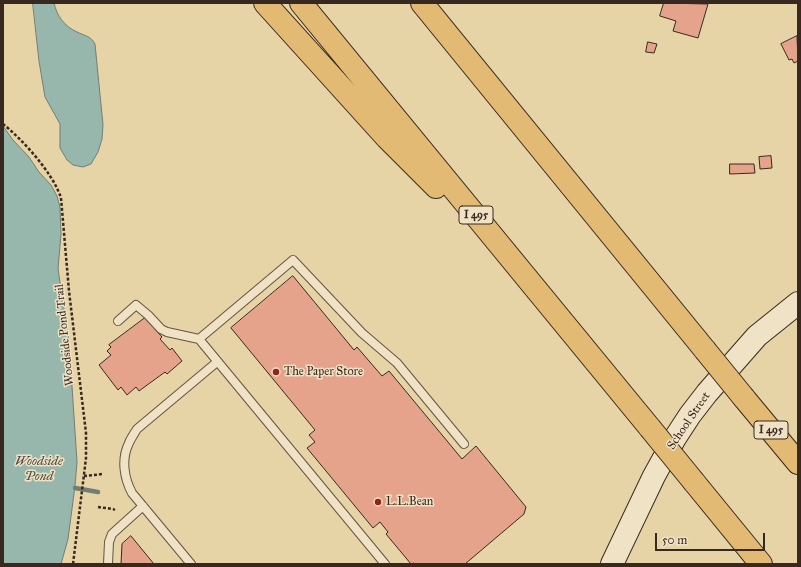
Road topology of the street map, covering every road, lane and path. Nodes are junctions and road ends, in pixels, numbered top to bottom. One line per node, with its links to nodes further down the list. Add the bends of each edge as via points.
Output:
1 (265, 3): 5 (highway, via 387,138)
2 (301, 3): 5 (highway, I 495)
3 (422, 3): 11 (highway, I 495, bridge)
4 (3, 124): 13 (path, Woodside Pond Trail, via 26,146 58,188 61,198 86,433)
5 (525, 275): 22 (highway, I 495, bridge)
6 (798, 303): 21 (street, School Street, via 757,336 690,415 654,476)
7 (118, 321): 8 (lane, via 136,305 161,329)
8 (199, 340): 9 (lane); 10 (lane, via 293,260 362,333 397,363)
9 (217, 362): 14 (lane, via 137,429 128,444 125,458 126,482); 20 (lane)
10 (464, 444)
11 (798, 463)
12 (103, 474): 13 (path)
13 (84, 476): 17 (path, Woodside Pond Trail)
14 (143, 506): 18 (lane, via 112,534); 19 (lane)
15 (98, 507): 16 (path)
16 (115, 510)
17 (73, 564)
18 (108, 564)
19 (191, 564)
20 (385, 564)
21 (612, 564)
22 (761, 564)

